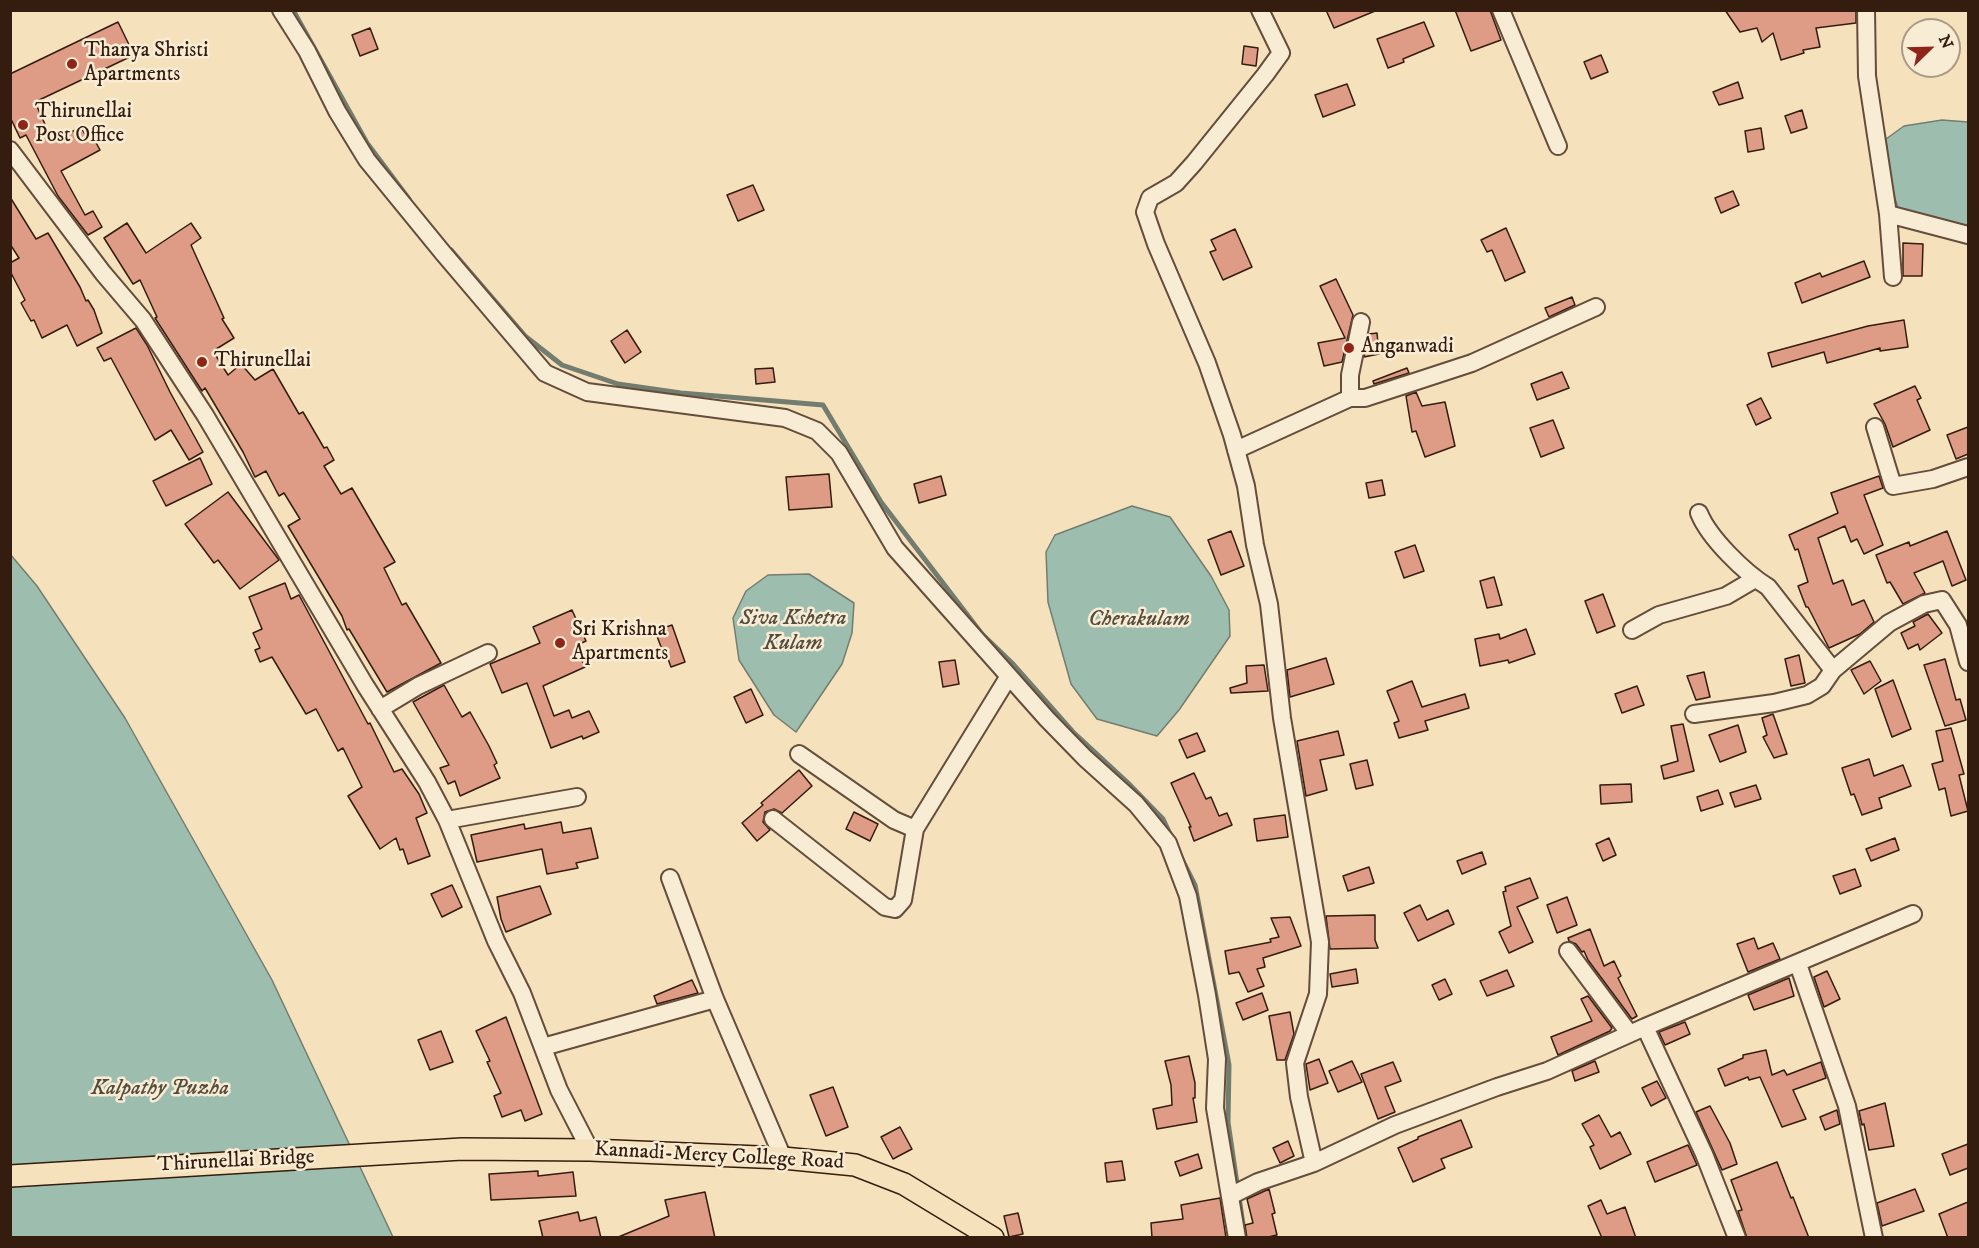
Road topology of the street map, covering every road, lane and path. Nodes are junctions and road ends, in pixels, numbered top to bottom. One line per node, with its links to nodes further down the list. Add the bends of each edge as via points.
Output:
1 (281, 10): 22 (street, via 367,160 545,373 587,392 785,418 817,431 839,453 895,548)
2 (1260, 10): 14 (street, via 1281,53 1194,163 1176,183 1150,198 1145,212 1207,363)
3 (1501, 10): 5 (street)
4 (1866, 10): 7 (street, via 1867,76)
5 (1558, 146)
6 (10, 150): 23 (street, via 143,320 205,415)
7 (1888, 214): 8 (street); 9 (street)
8 (1968, 235)
9 (1893, 277)
10 (1596, 307): 12 (street, via 1472,363 1365,398)
11 (1361, 322): 12 (street, via 1350,375)
12 (1350, 398): 14 (street)
13 (1875, 427): 15 (street, via 1893,486)
14 (1236, 450): 40 (street, via 1269,604 1281,718 1320,942 1318,994 1295,1063)
15 (1968, 467)
16 (1699, 513): 17 (street, via 1705,529)
17 (1755, 579): 18 (street, via 1726,596 1659,615); 21 (street, via 1768,587)
18 (1632, 630)
19 (488, 653): 23 (street)
20 (1968, 662): 21 (street, via 1958,625 1942,600 1924,604 1889,623)
21 (1833, 670): 24 (street, via 1822,686 1807,695)
22 (1009, 676): 29 (street); 42 (street, via 1070,742 1136,804 1168,843 1188,896 1217,1059 1215,1108)
23 (380, 709): 28 (street)
24 (1694, 714)
25 (799, 754): 29 (street, via 894,820)
26 (577, 797): 28 (street)
27 (773, 819): 29 (street, via 885,907 895,909 903,900)
28 (447, 820): 36 (street)
29 (915, 828)
30 (670, 878): 34 (street)
31 (1912, 915): 33 (street)
32 (1568, 951): 35 (street)
33 (1798, 964): 35 (street); 46 (street, via 1848,1106)
34 (715, 999): 36 (street); 39 (street)
35 (1637, 1030): 40 (street, via 1547,1071 1395,1125); 45 (street, via 1704,1154)
36 (543, 1047): 38 (street, via 559,1090)
37 (462, 1149): 38 (main road, Kannadi-Mercy College Road); 41 (main road, Thirunellai Bridge)
38 (590, 1150): 39 (main road, Kannadi-Mercy College Road)
39 (783, 1158): 43 (main road, Kannadi-Mercy College Road, via 855,1165 904,1184)
40 (1314, 1163): 42 (street)
41 (10, 1176)
42 (1237, 1193): 44 (street)
43 (993, 1238)
44 (1237, 1238)
45 (1737, 1238)
46 (1874, 1238)

